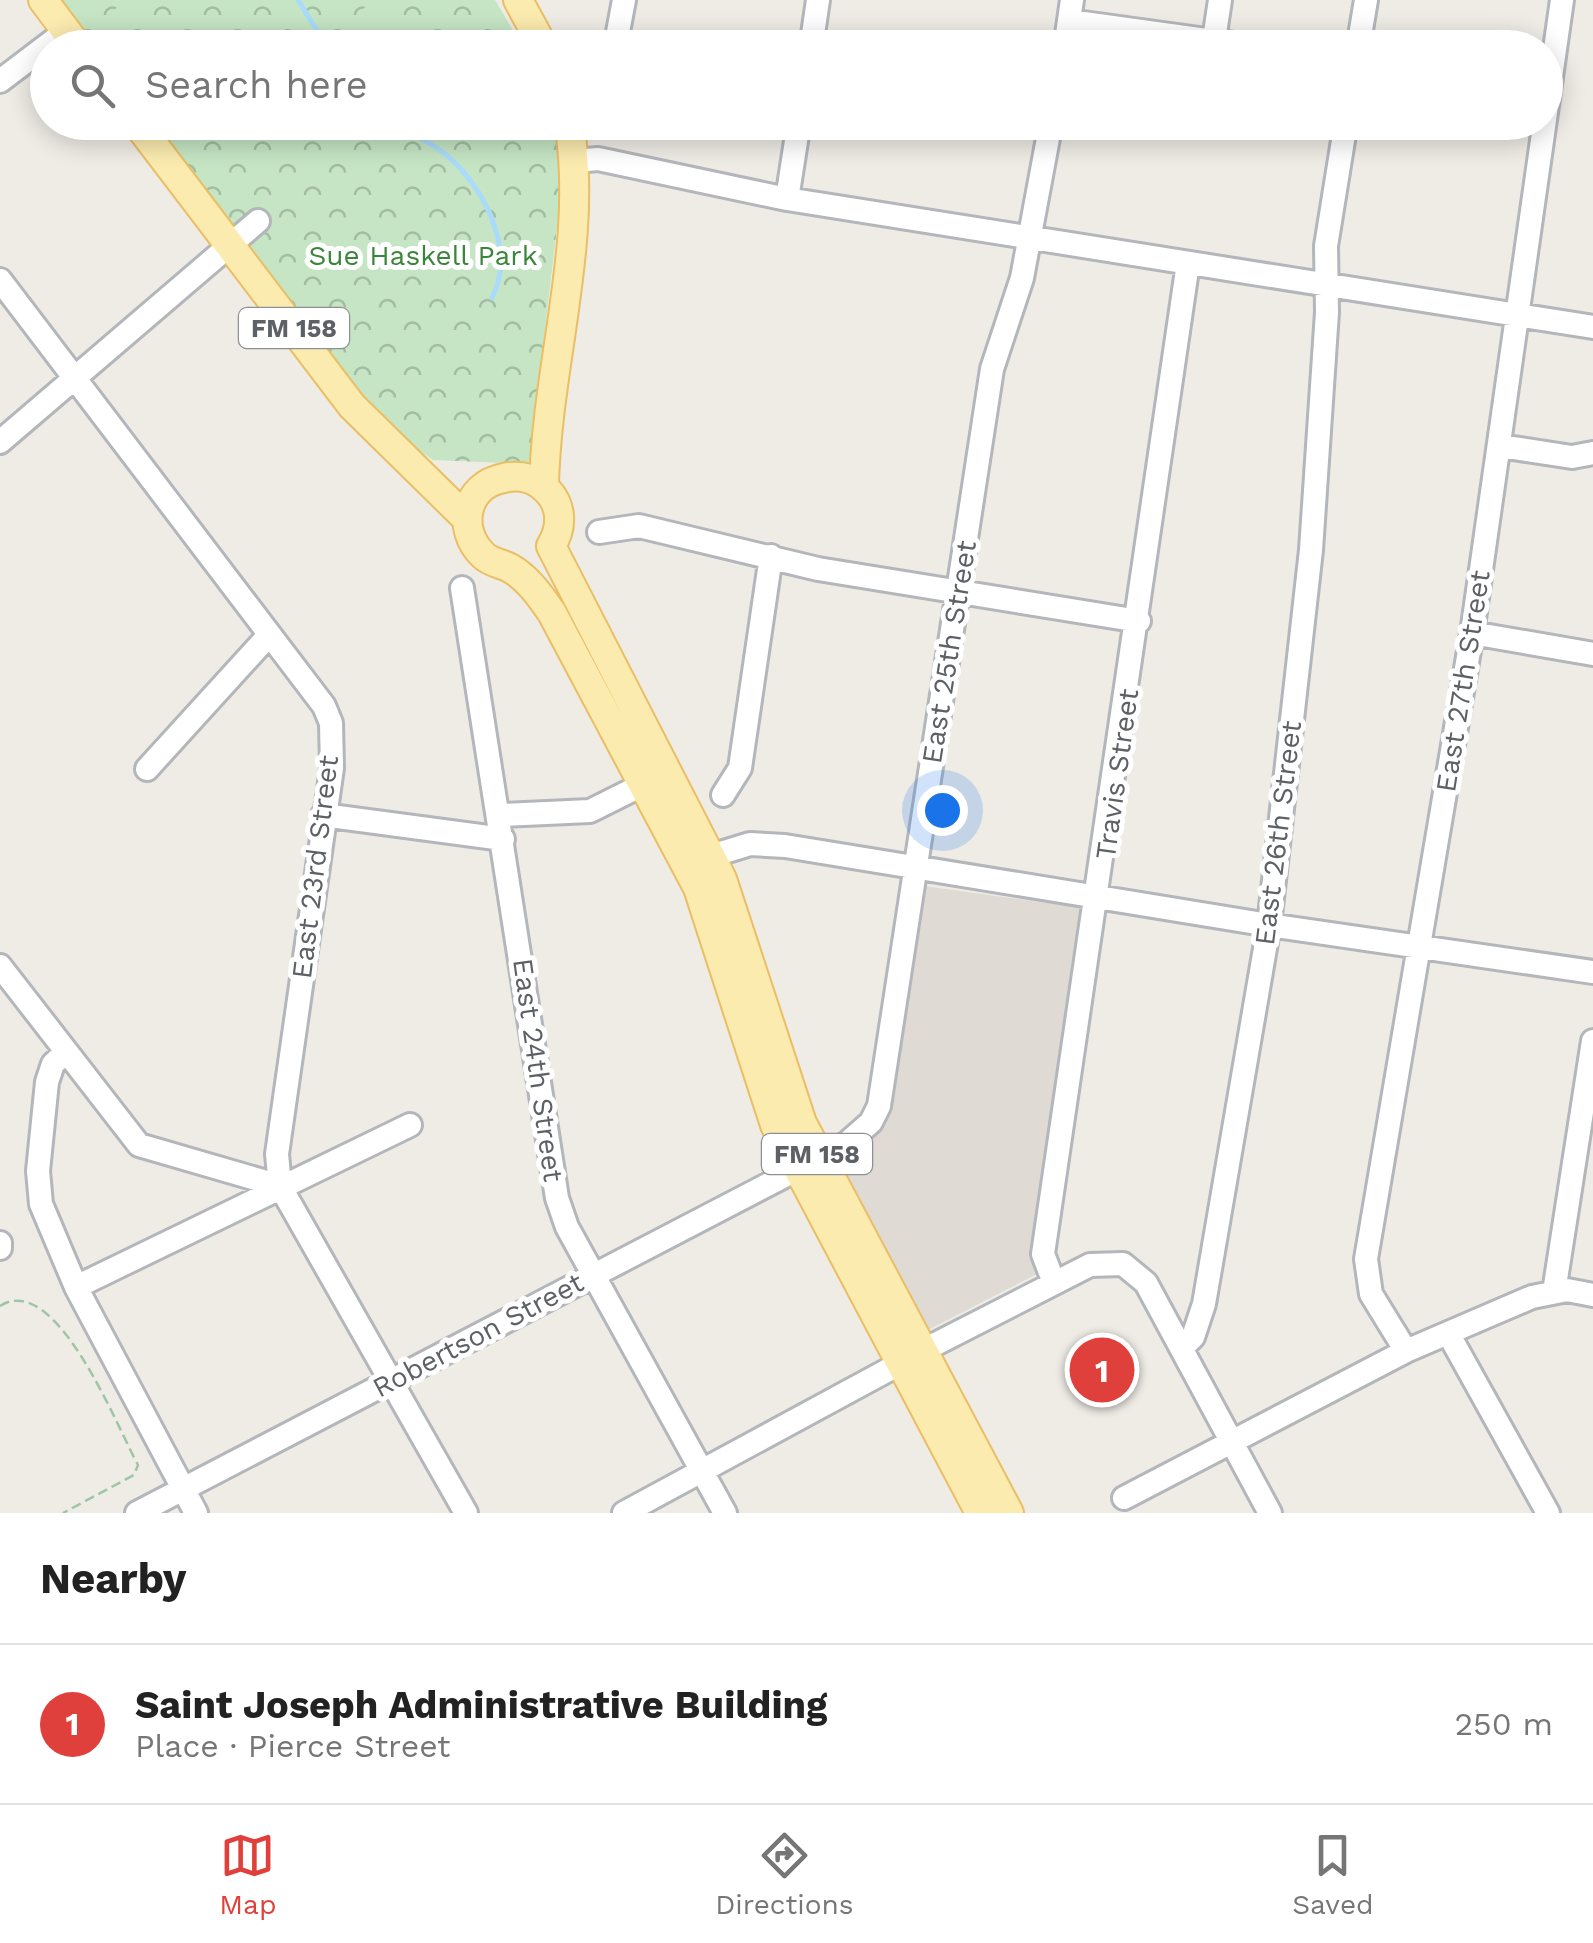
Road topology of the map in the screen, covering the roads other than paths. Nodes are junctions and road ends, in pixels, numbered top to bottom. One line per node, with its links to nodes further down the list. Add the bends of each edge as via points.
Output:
1 (42, 0): 9 (main road)
2 (518, 0): 10 (main road)
3 (624, 0): 11 (street)
4 (818, 0): 12 (street)
5 (1220, 0): 14 (street)
6 (1366, 0): 15 (street)
7 (1562, 0): 16 (street, East 27th Street)
8 (1071, 11): 13 (street)
9 (65, 30)
10 (534, 30)
11 (618, 30)
12 (814, 30)
13 (1165, 30)
14 (1216, 30)
15 (1361, 30)
16 (1558, 30)
17 (30, 64): 18 (street)
18 (0, 81)
19 (150, 140): 29 (main road, FM 158)
20 (571, 140): 25 (main road, FM 158)
21 (796, 140): 26 (street)
22 (1047, 140): 28 (street, East 25th Street)
23 (1343, 140): 32 (street, East 26th Street)
24 (1543, 140): 33 (street, East 27th Street)
25 (575, 161): 26 (street, via 598,158); 39 (main road, FM 158)
26 (787, 198): 28 (street)
27 (258, 222): 29 (street)
28 (1028, 238): 30 (street); 46 (street, East 25th Street, via 992,369)
29 (228, 243): 35 (street); 40 (main road, FM 158, via 352,406)
30 (1188, 263): 32 (street); 47 (street, Travis Street)
31 (0, 280): 35 (street, East 23rd Street)
32 (1326, 284): 33 (street); 60 (street, East 26th Street, via 1312,550)
33 (1520, 317): 34 (street); 37 (street, East 27th Street)
34 (1593, 327)
35 (74, 377): 36 (street); 49 (street, East 23rd Street)
36 (0, 442)
37 (1500, 446): 38 (street, via 1572,457); 48 (street, East 27th Street)
38 (1593, 453)
39 (544, 487): 40 (main road, via 516,476 489,482 471,499); 42 (main road, FM 158, via 560,514)
40 (468, 519): 44 (main road, FM 158, via 479,551)
41 (599, 532): 43 (street, via 640,526)
42 (551, 546): 44 (main road, via 527,564); 57 (main road, FM 158)
43 (772, 556): 46 (street); 53 (street, via 740,768)
44 (508, 566): 52 (main road, FM 158, via 552,614)
45 (462, 588): 55 (street, East 24th Street)
46 (959, 594): 47 (street); 58 (street, East 25th Street)
47 (1139, 621): 59 (street, Travis Street)
48 (1472, 633): 50 (street); 61 (street, East 27th Street)
49 (270, 635): 51 (street); 54 (street, East 23rd Street, via 331,723)
50 (1593, 654)
51 (147, 769)
52 (644, 784): 55 (street, via 590,811); 67 (main road, FM 158, via 698,888 765,1101)
53 (723, 794)
54 (323, 815): 56 (street); 68 (street, East 23rd Street, via 277,1154)
55 (500, 815): 56 (street, East 24th Street)
56 (503, 839): 69 (street, East 24th Street, via 556,1198)
57 (711, 856): 58 (street, via 750,844); 67 (main road, FM 158, via 732,906)
58 (915, 867): 59 (street); 67 (street, East 25th Street, via 879,1106 860,1133)
59 (1098, 897): 60 (street); 70 (street, Travis Street, via 1044,1254)
60 (1269, 926): 61 (street); 75 (street, East 26th Street, via 1204,1304 1194,1337)
61 (1418, 948): 63 (street); 76 (street, East 27th Street, via 1366,1259 1371,1294)
62 (0, 966): 65 (street)
63 (1593, 972)
64 (1593, 1042): 72 (street)
65 (65, 1053): 68 (street, via 139,1145); 71 (street, via 49,1071 38,1172 46,1222)
66 (410, 1125): 68 (street)
67 (808, 1164): 69 (street, Robertson Street); 77 (main road, FM 158)
68 (280, 1186): 71 (street); 78 (street, East 23rd Street)
69 (596, 1273): 78 (street, Robertson Street); 80 (street, East 24th Street)
70 (1054, 1283): 75 (street, via 1090,1265 1124,1264 1146,1283); 77 (street)
71 (76, 1287): 81 (street)
72 (1554, 1292): 73 (street); 74 (street)
73 (1593, 1295)
74 (1448, 1333): 76 (street); 91 (street)
75 (1182, 1348): 79 (street)
76 (1406, 1351): 79 (street)
77 (912, 1357): 80 (street); 88 (main road, FM 158); 89 (main road, FM 158)
78 (394, 1380): 81 (street, Robertson Street); 85 (street, East 23rd Street)
79 (1234, 1444): 82 (street); 90 (street)
80 (703, 1471): 86 (street); 87 (street, East 24th Street)
81 (183, 1488): 83 (street, Robertson Street); 84 (street)
82 (1124, 1498)
83 (137, 1513)
84 (196, 1513)
85 (466, 1513)
86 (624, 1513)
87 (725, 1513)
88 (980, 1513)
89 (1009, 1513)
90 (1270, 1513)
91 (1548, 1513)

